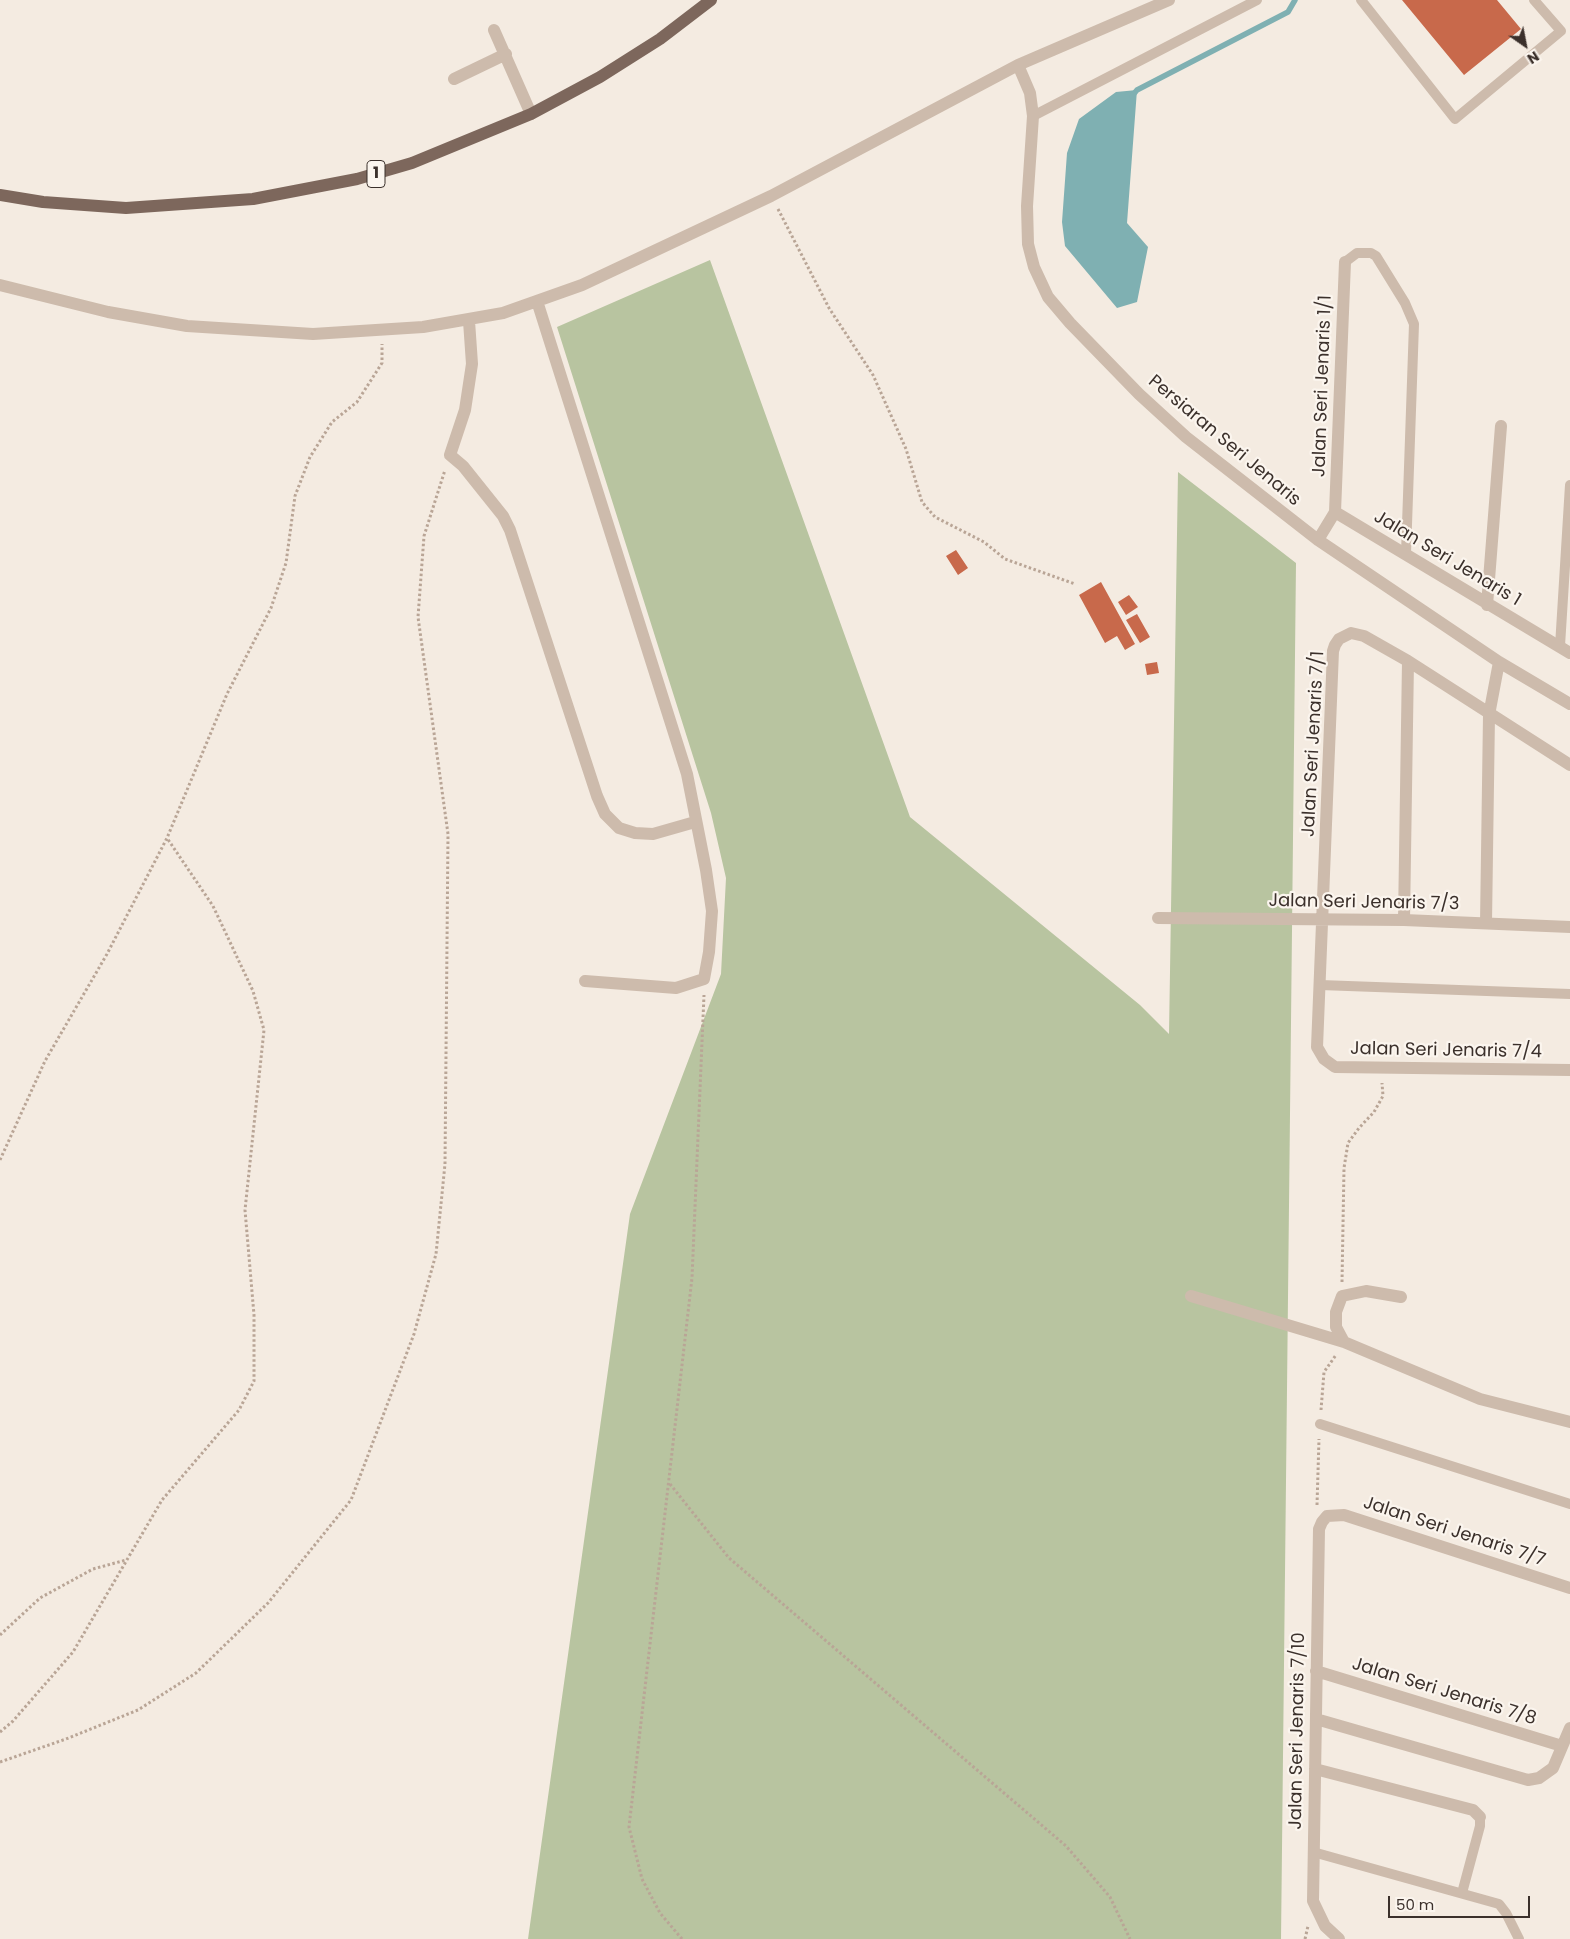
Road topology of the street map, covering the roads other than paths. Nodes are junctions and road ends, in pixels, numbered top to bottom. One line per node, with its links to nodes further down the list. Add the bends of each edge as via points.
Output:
1 (711, 0): 10 (main road, 1, via 615,68)
2 (1169, 0): 8 (street)
3 (1257, 0): 11 (lane)
4 (1361, 0): 5 (lane, via 1455,119 1561,31)
5 (1534, 0)
6 (494, 30): 7 (street)
7 (506, 54): 9 (street); 10 (street)
8 (1018, 65): 11 (street, Persiaran Seri Jenaris, via 1030,93); 15 (street, via 771,196 582,285)
9 (454, 78)
10 (531, 114): 12 (main road, 1, via 412,163 357,179 253,199 126,208 43,202)
11 (1032, 116): 20 (street, Persiaran Seri Jenaris, via 1028,244 1034,267 1048,297 1098,352 1186,437)
12 (0, 195)
13 (1345, 262): 19 (street, Jalan Seri Jenaris 1/1); 21 (lane, via 1357,253 1376,256 1414,324)
14 (0, 286): 16 (street, via 108,312 187,326 313,334)
15 (538, 301): 16 (street); 29 (street, via 678,744)
16 (469, 321): 29 (street, via 472,364 465,410 450,455 463,466 503,516 510,530 597,796 606,814 619,828 635,833 653,834)
17 (1501, 426): 22 (street)
18 (1570, 485): 23 (lane)
19 (1335, 512): 20 (street); 21 (street, Jalan Seri Jenaris 1)
20 (1318, 540): 25 (street, Persiaran Seri Jenaris)
21 (1406, 552): 22 (street, Jalan Seri Jenaris 1)
22 (1487, 605): 23 (street, Jalan Seri Jenaris 1)
23 (1565, 650)
24 (1408, 661): 27 (street, Jalan Seri Jenaris 7/1); 31 (street, Jalan Seri Jenaris 7/1, via 1351,633 1340,639 1333,651); 32 (street)
25 (1499, 662): 26 (street, Persiaran Seri Jenaris); 27 (street)
26 (1570, 704)
27 (1489, 715): 28 (street, Jalan Seri Jenaris 7/1); 33 (street)
28 (1570, 765)
29 (695, 822): 35 (street, via 712,911 704,980 676,988)
30 (1158, 918): 31 (street, Jalan Seri Jenaris 7/3)
31 (1323, 920): 32 (street, Jalan Seri Jenaris 7/3); 36 (street, Jalan Seri Jenaris 7/1)
32 (1404, 920): 33 (street, Jalan Seri Jenaris 7/3)
33 (1486, 923): 34 (street, Jalan Seri Jenaris 7/3)
34 (1570, 927)
35 (585, 981)
36 (1320, 985): 37 (lane); 38 (street, Jalan Seri Jenaris 7/1, via 1318,1046)
37 (1570, 994)
38 (1324, 1060): 39 (street, Jalan Seri Jenaris 7/4, via 1335,1067)
39 (1570, 1070)
40 (1191, 1296): 42 (street)
41 (1401, 1297): 42 (street, via 1366,1291 1342,1296 1336,1312 1336,1327)
42 (1344, 1342): 43 (street, via 1480,1399)
43 (1570, 1422)
44 (1320, 1424): 45 (lane)
45 (1570, 1504)
46 (1327, 1516): 47 (street, Jalan Seri Jenaris 7/7, via 1344,1515); 48 (street, Jalan Seri Jenaris 7/10, via 1319,1529)
47 (1570, 1588)
48 (1316, 1671): 49 (street, Jalan Seri Jenaris 7/10); 51 (street, Jalan Seri Jenaris 7/8)
49 (1316, 1719): 51 (street, via 1528,1780 1539,1778 1553,1768); 52 (street, Jalan Seri Jenaris 7/10)
50 (1570, 1728): 51 (street)
51 (1562, 1746)
52 (1315, 1769): 53 (street, via 1474,1810); 54 (street, Jalan Seri Jenaris 7/10)
53 (1480, 1817): 55 (lane)
54 (1313, 1852): 55 (lane); 56 (street, Jalan Seri Jenaris 7/10, via 1313,1901 1325,1926)
55 (1462, 1894): 57 (lane, via 1499,1904)
56 (1339, 1939)
57 (1518, 1939)

